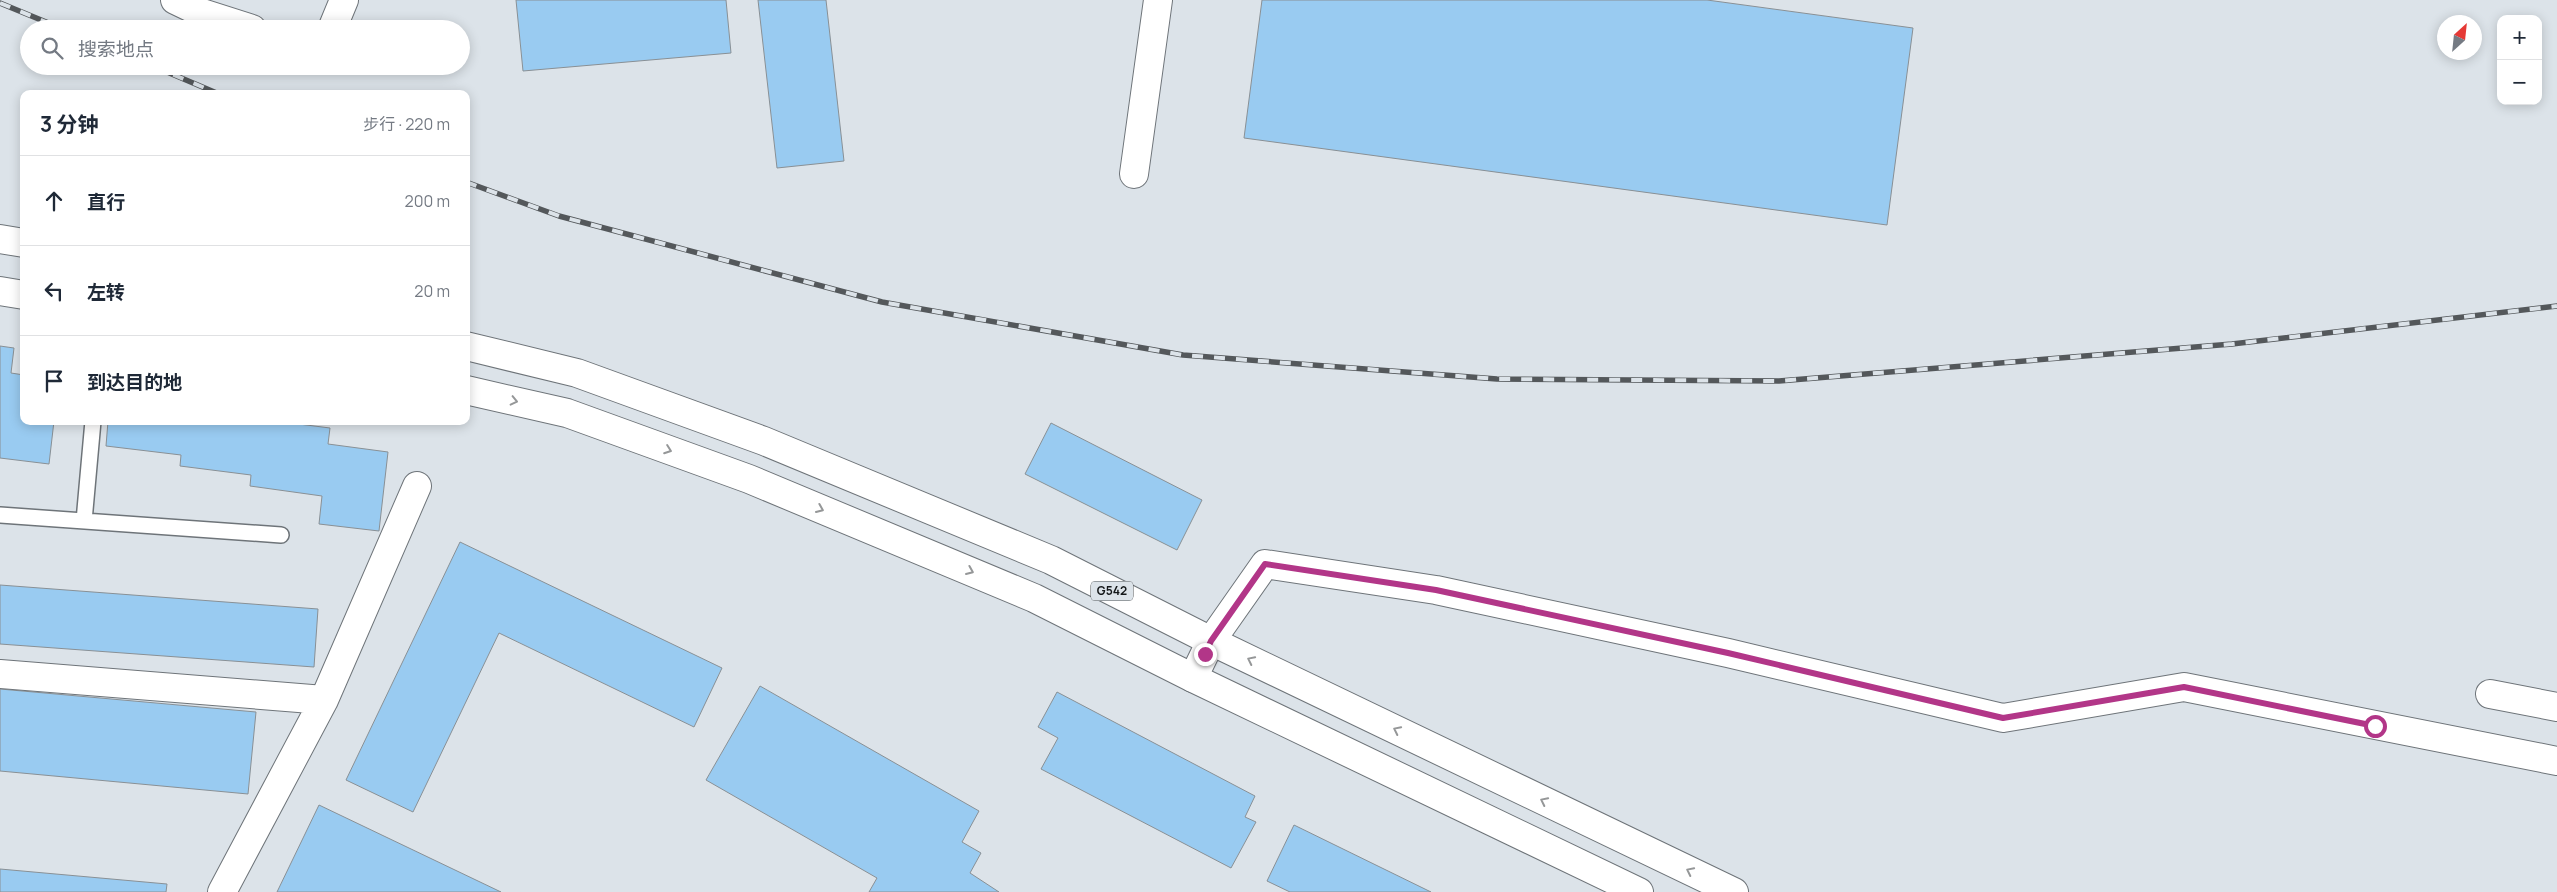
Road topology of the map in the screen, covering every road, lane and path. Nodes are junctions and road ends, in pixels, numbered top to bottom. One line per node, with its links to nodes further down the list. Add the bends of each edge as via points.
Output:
1 (175, 0): 4 (main road)
2 (344, 0): 5 (main road)
3 (1158, 0): 6 (main road)
4 (224, 20)
5 (336, 20)
6 (1134, 174)
7 (0, 239): 8 (main road)
8 (20, 242)
9 (0, 291): 10 (main road)
10 (20, 294)
11 (470, 347): 18 (main road, G542, via 577,373 764,441 1051,560)
12 (470, 391): 20 (main road, one-way to 20, via 567,413 749,479 1034,598)
13 (92, 425): 16 (lane)
14 (417, 486): 22 (main road)
15 (0, 514): 16 (lane)
16 (84, 521): 17 (lane)
17 (281, 535)
18 (1211, 641): 20 (main road); 24 (main road, via 1265,564 1436,590 1738,655 2003,718 2184,687); 27 (main road, G542, one-way to 18)
19 (0, 674): 22 (main road)
20 (1194, 678): 26 (main road)
21 (2490, 694): 23 (main road)
22 (324, 700): 25 (main road)
23 (2557, 707)
24 (2557, 761)
25 (222, 892)
26 (1639, 892)
27 (1734, 892)

